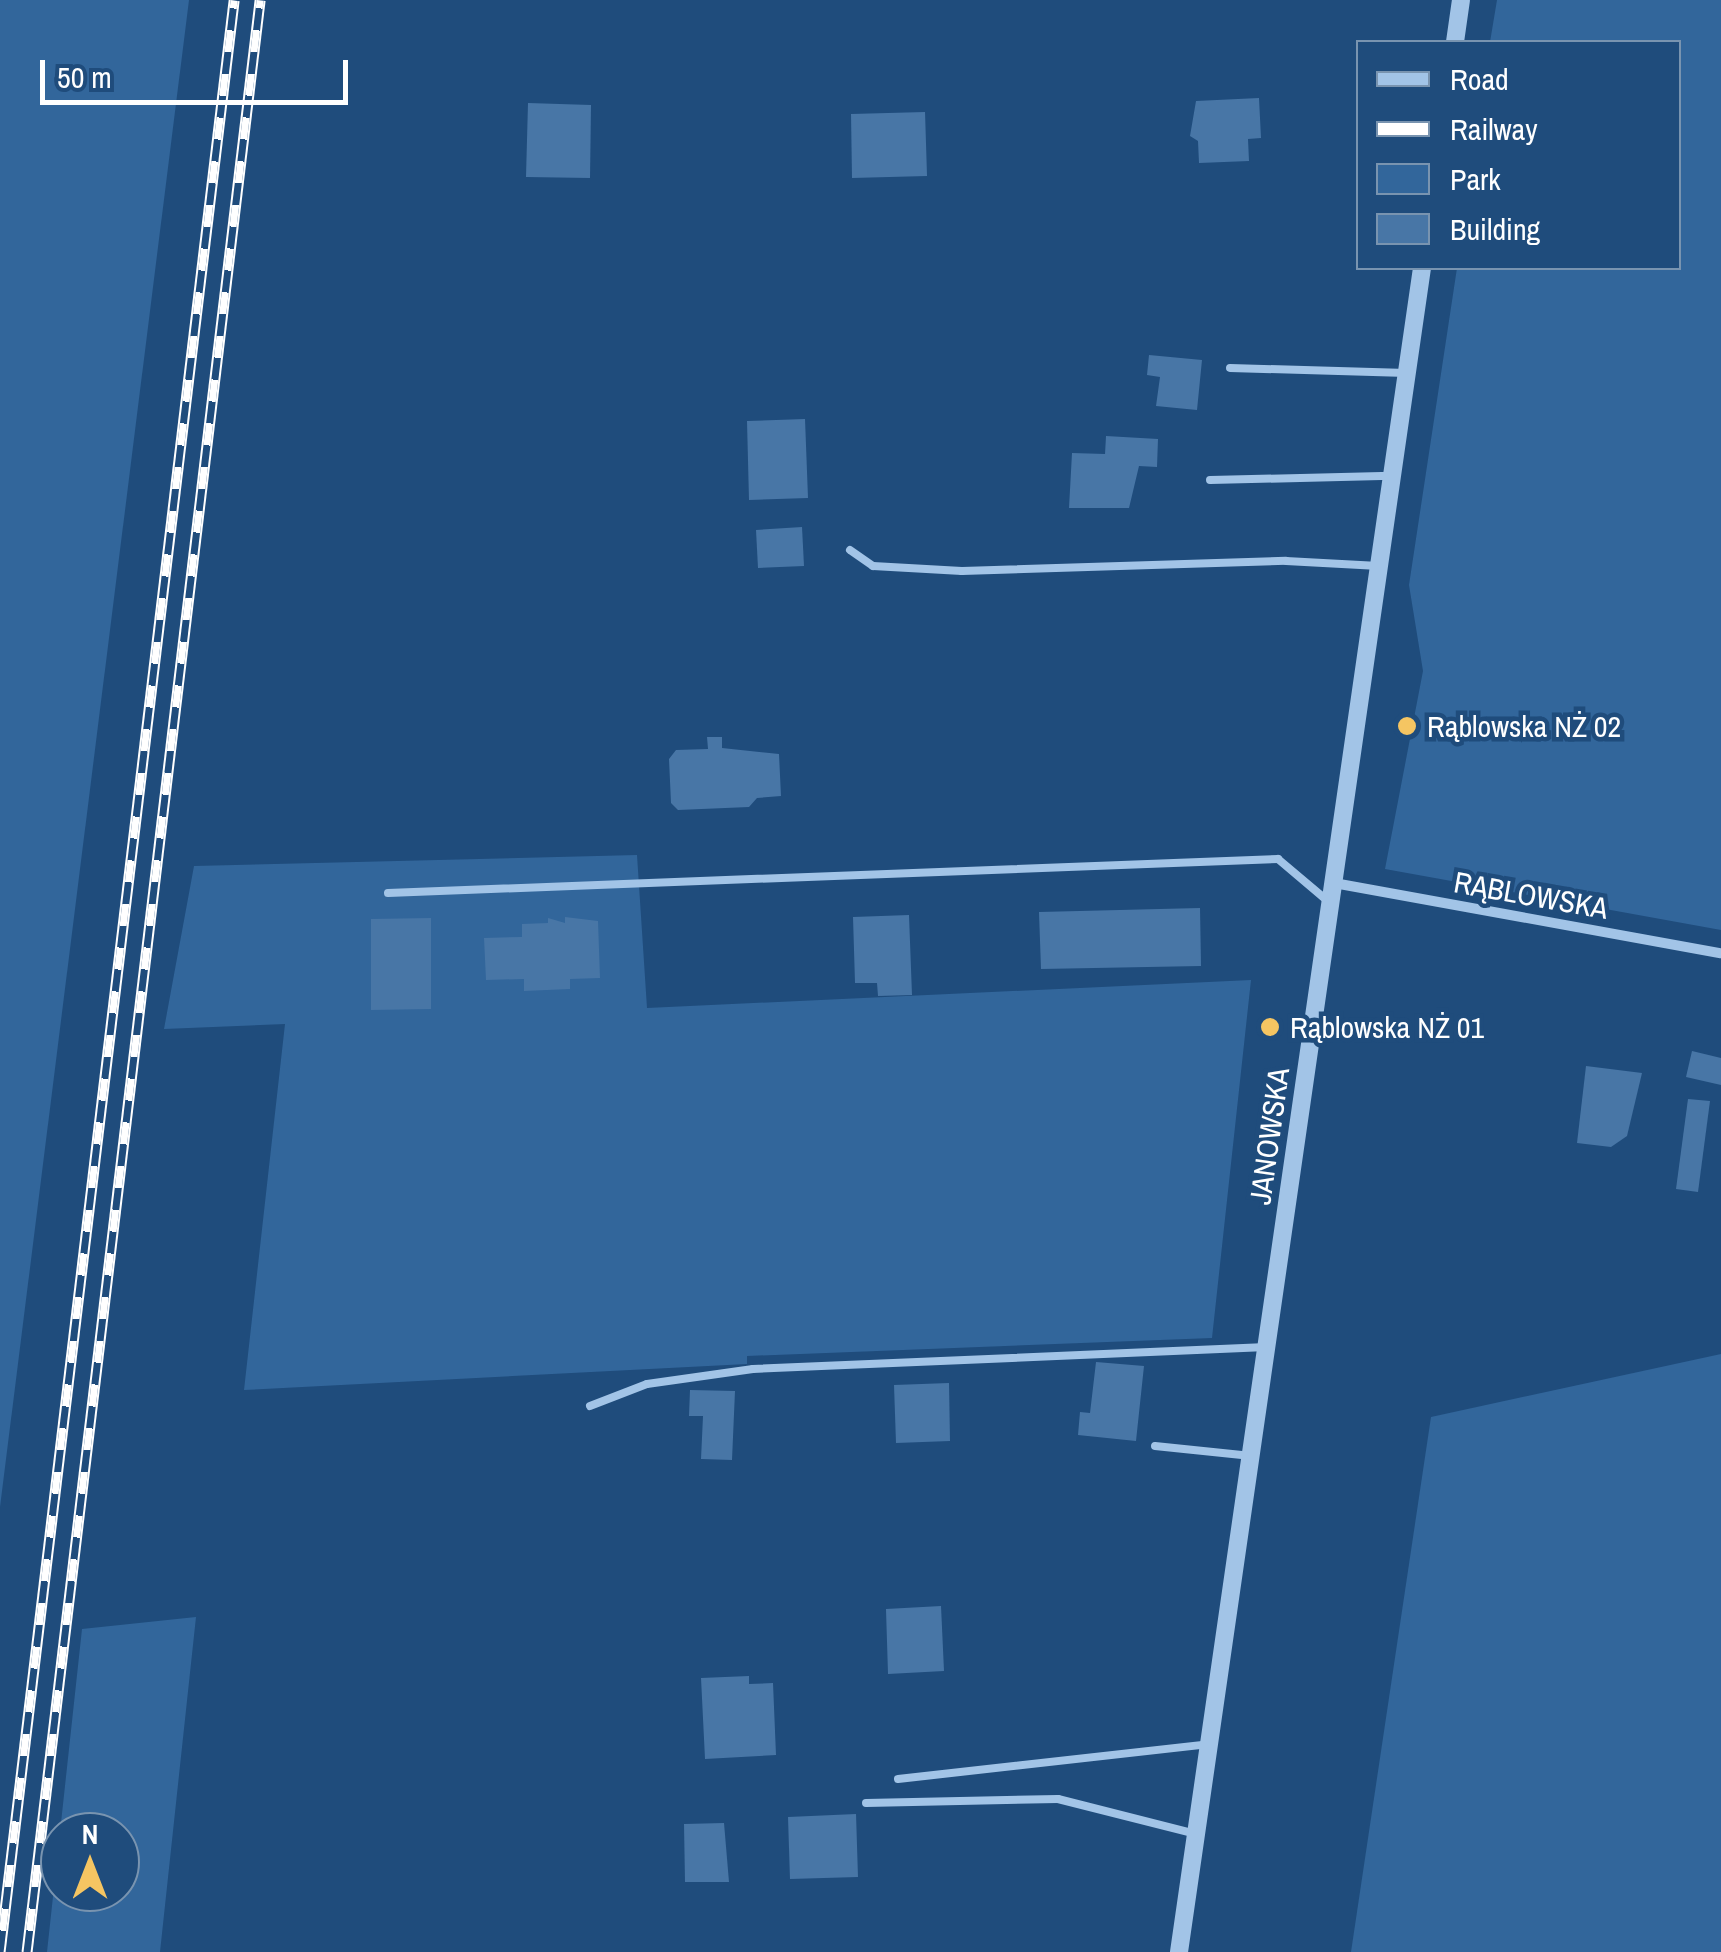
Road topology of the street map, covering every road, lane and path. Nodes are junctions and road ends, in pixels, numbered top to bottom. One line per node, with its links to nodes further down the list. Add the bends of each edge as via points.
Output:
1 (1461, 0): 2 (street)
2 (1454, 40)
3 (1422, 270): 5 (street, JANOWSKA)
4 (1230, 368): 5 (lane)
5 (1407, 373): 6 (street, JANOWSKA)
6 (1392, 476): 7 (lane); 9 (street, JANOWSKA)
7 (1210, 480)
8 (850, 550): 9 (lane, via 873,566 962,571 1286,562)
9 (1379, 566): 10 (street, JANOWSKA)
10 (1334, 883): 12 (street, JANOWSKA); 13 (street, RĄBLOWSKA)
11 (388, 892): 12 (lane, via 1278,859)
12 (1330, 903): 14 (street, JANOWSKA)
13 (1721, 953)
14 (1267, 1346): 15 (lane, via 753,1368 646,1384); 17 (street, JANOWSKA)
15 (590, 1406)
16 (1155, 1446): 17 (lane)
17 (1251, 1456): 18 (street, JANOWSKA)
18 (1209, 1744): 19 (lane); 21 (street, JANOWSKA)
19 (898, 1779)
20 (866, 1804): 21 (lane, via 1058,1798)
21 (1196, 1834): 22 (street, JANOWSKA)
22 (1179, 1952)

